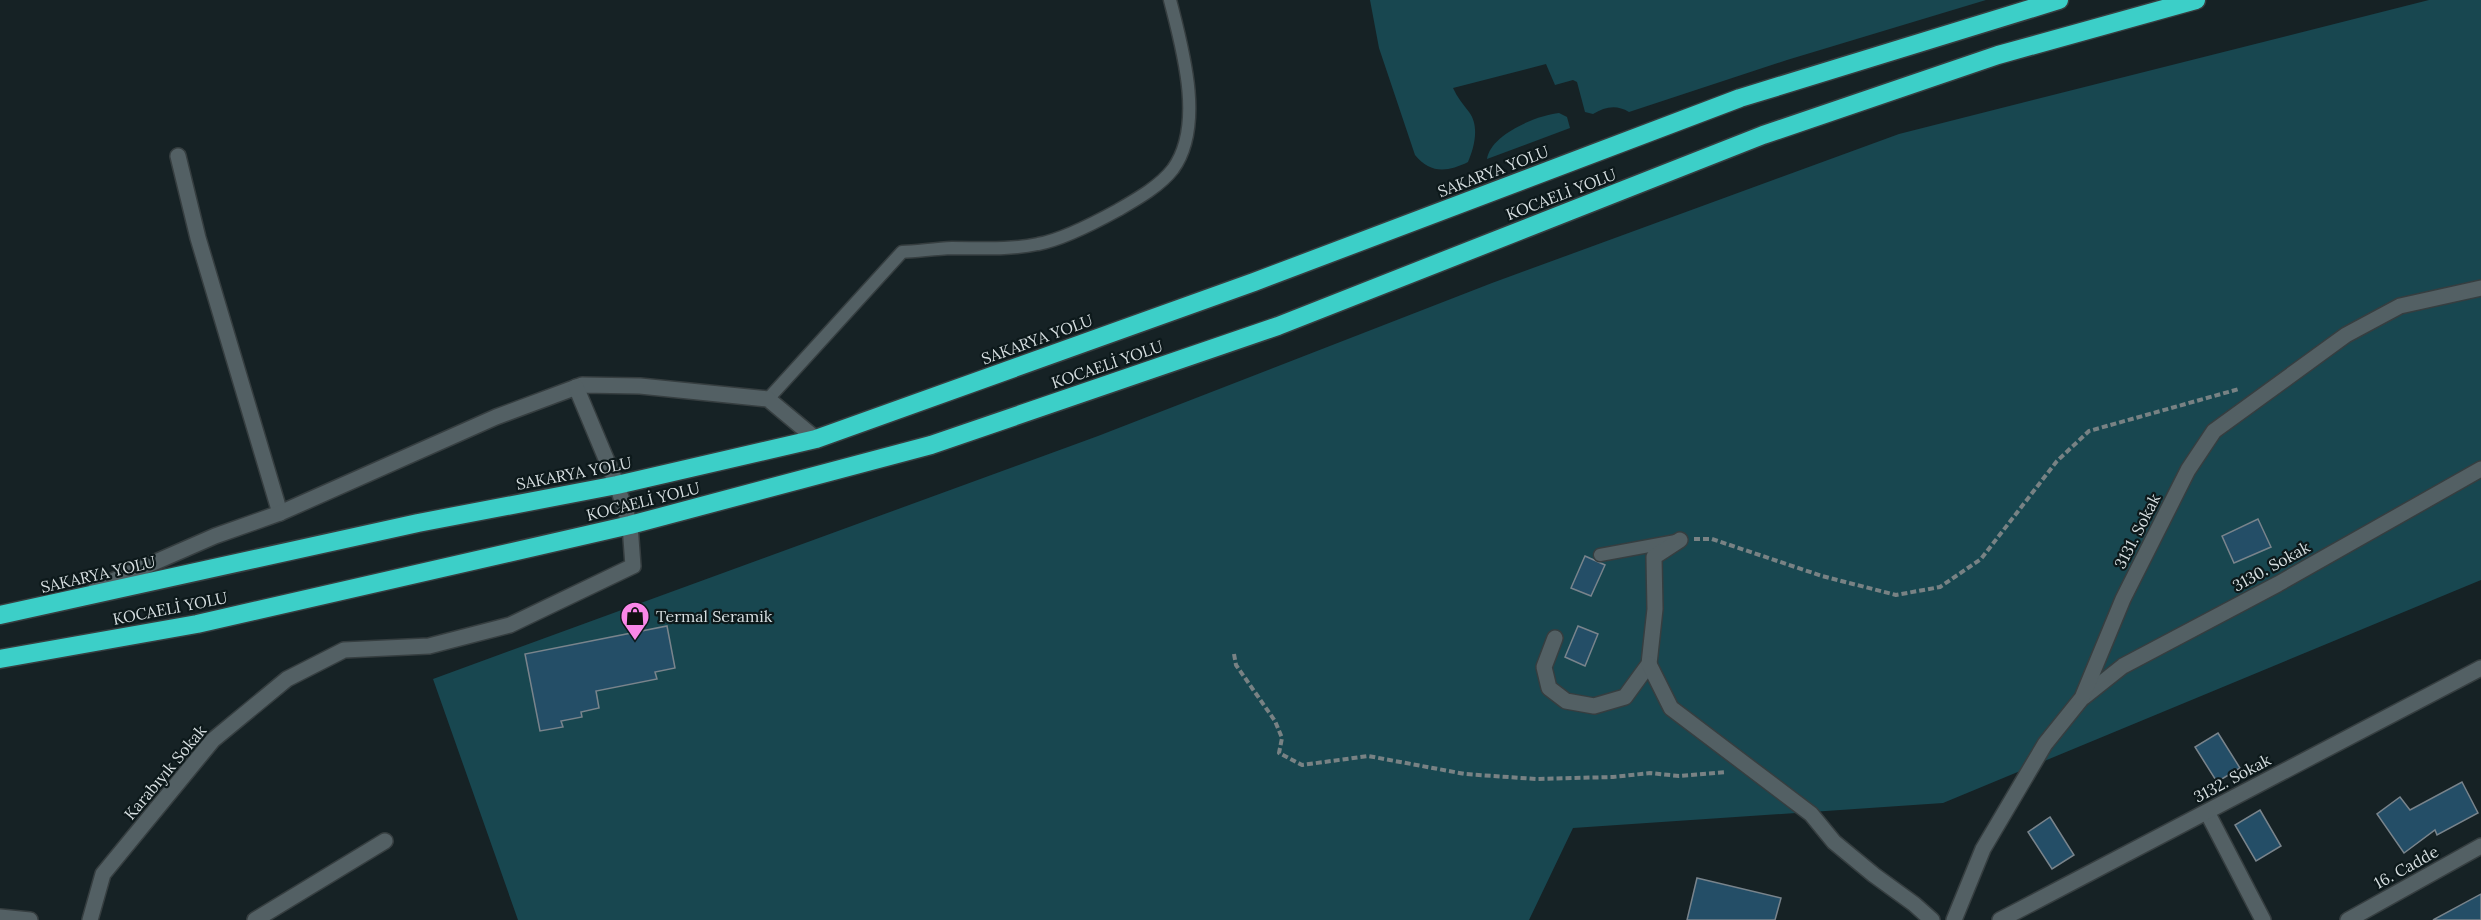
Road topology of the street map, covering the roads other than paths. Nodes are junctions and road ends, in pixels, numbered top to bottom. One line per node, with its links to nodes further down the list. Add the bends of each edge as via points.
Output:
1 (1170, 0): 7 (lane, via 1183,50 1190,110 1184,145 1173,169 1143,195 1104,218 1040,244 902,252)
2 (2060, 0): 8 (highway, SAKARYA YOLU, via 1740,98 1254,282)
3 (2196, 0): 12 (highway, KOCAELİ YOLU, via 1998,56 1763,135 1278,326 931,445)
4 (178, 156): 11 (street, via 198,238)
5 (2481, 288): 21 (street, 3131. Sokak, via 2400,306 2346,335 2214,431 2188,470 2123,599)
6 (576, 387): 7 (street, via 640,386); 10 (street); 11 (street, via 496,417)
7 (768, 399): 8 (street)
8 (816, 439): 10 (highway, SAKARYA YOLU)
9 (2481, 469): 21 (street, 3130. Sokak, via 2123,666)
10 (617, 485): 12 (street); 15 (highway, SAKARYA YOLU, via 418,523)
11 (280, 513): 15 (street, via 215,536)
12 (630, 525): 18 (highway, KOCAELİ YOLU, via 197,624); 27 (street, Karabıyık Sokak, via 633,566 510,625 429,646 344,650 287,679 213,740 103,874)
13 (1680, 540): 14 (lane); 19 (street, via 1654,556 1656,609)
14 (1600, 555)
15 (65, 602): 16 (highway, SAKARYA YOLU)
16 (0, 615)
17 (1555, 638): 19 (street, via 1544,667 1549,688 1566,701 1594,706 1625,697)
18 (0, 659)
19 (1649, 664): 29 (street, via 1671,708 1811,814 1834,842)
20 (2481, 668): 22 (street, 3132. Sokak)
21 (2082, 698): 30 (street, 3131. Sokak, via 2045,744 1983,849)
22 (2207, 812): 31 (street, 3132. Sokak); 32 (street)
23 (385, 841): 28 (street)
24 (2481, 846): 33 (street, 16. Cadde)
25 (0, 917): 26 (street)
26 (30, 920)
27 (90, 920)
28 (255, 920)
29 (1932, 920)
30 (1954, 920)
31 (2000, 920)
32 (2263, 920)
33 (2348, 920)

